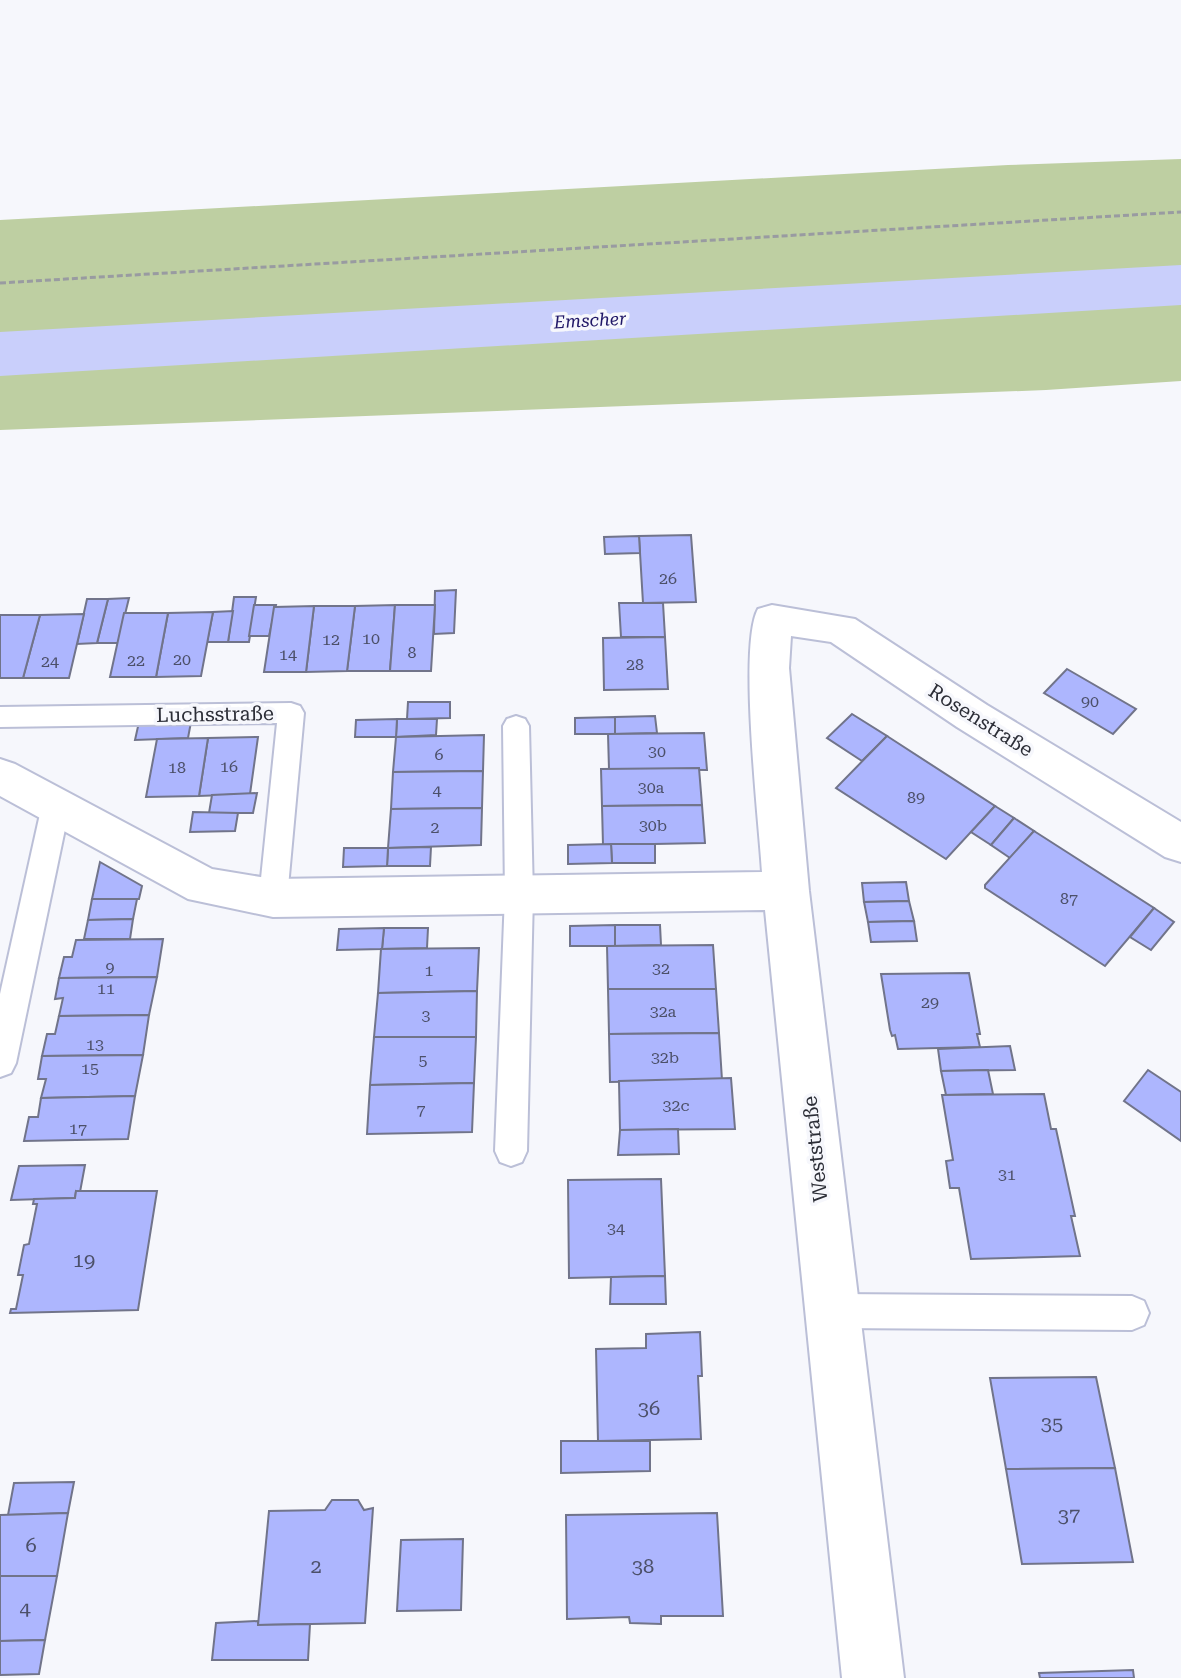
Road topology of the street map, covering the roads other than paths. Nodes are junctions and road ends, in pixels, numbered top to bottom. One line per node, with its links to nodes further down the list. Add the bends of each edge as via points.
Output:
1 (772, 619): 6 (street, Rosenstraße, via 841,629); 7 (street, Weststraße, via 769,668)
2 (0, 717): 9 (lane, Luchsstraße, via 291,713)
3 (516, 726): 8 (lane)
4 (0, 776): 5 (street)
5 (56, 805): 9 (street, via 204,886); 10 (lane)
6 (1181, 844)
7 (786, 891): 8 (street); 12 (street, Weststraße)
8 (519, 895): 9 (street); 11 (lane)
9 (273, 898)
10 (0, 1063)
11 (511, 1151)
12 (834, 1311): 13 (lane); 14 (street, Weststraße)
13 (1132, 1313)
14 (873, 1678)

